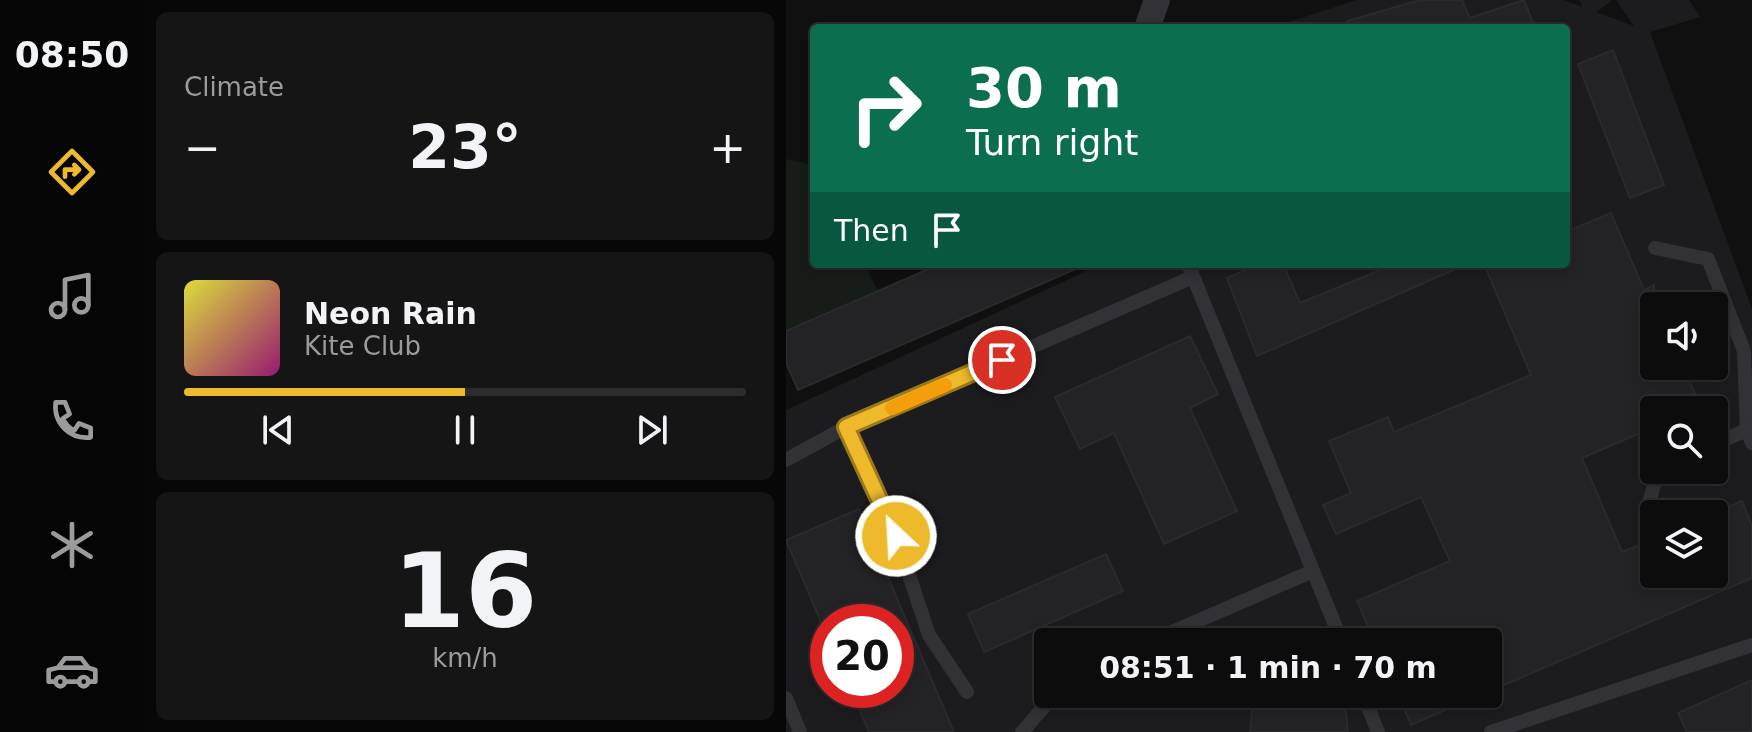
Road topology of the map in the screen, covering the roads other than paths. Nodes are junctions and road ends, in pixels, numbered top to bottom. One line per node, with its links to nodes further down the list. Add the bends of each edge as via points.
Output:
1 (1157, 0): 2 (street)
2 (1148, 24)
3 (1655, 248): 6 (lane, via 1708,259 1744,351)
4 (1191, 271): 5 (lane); 9 (lane)
5 (846, 427): 8 (lane); 13 (lane, via 896,536 929,635)
6 (1750, 437): 7 (lane)
7 (1728, 441)
8 (786, 460)
9 (1313, 571): 10 (lane); 11 (lane)
10 (1181, 628)
11 (1336, 628)
12 (1752, 645): 17 (lane)
13 (967, 692)
14 (786, 698): 18 (lane)
15 (1043, 708): 19 (lane)
16 (1369, 708): 20 (lane)
17 (1510, 729): 21 (lane)
18 (800, 732)
19 (1022, 732)
20 (1378, 732)
21 (1491, 732)

